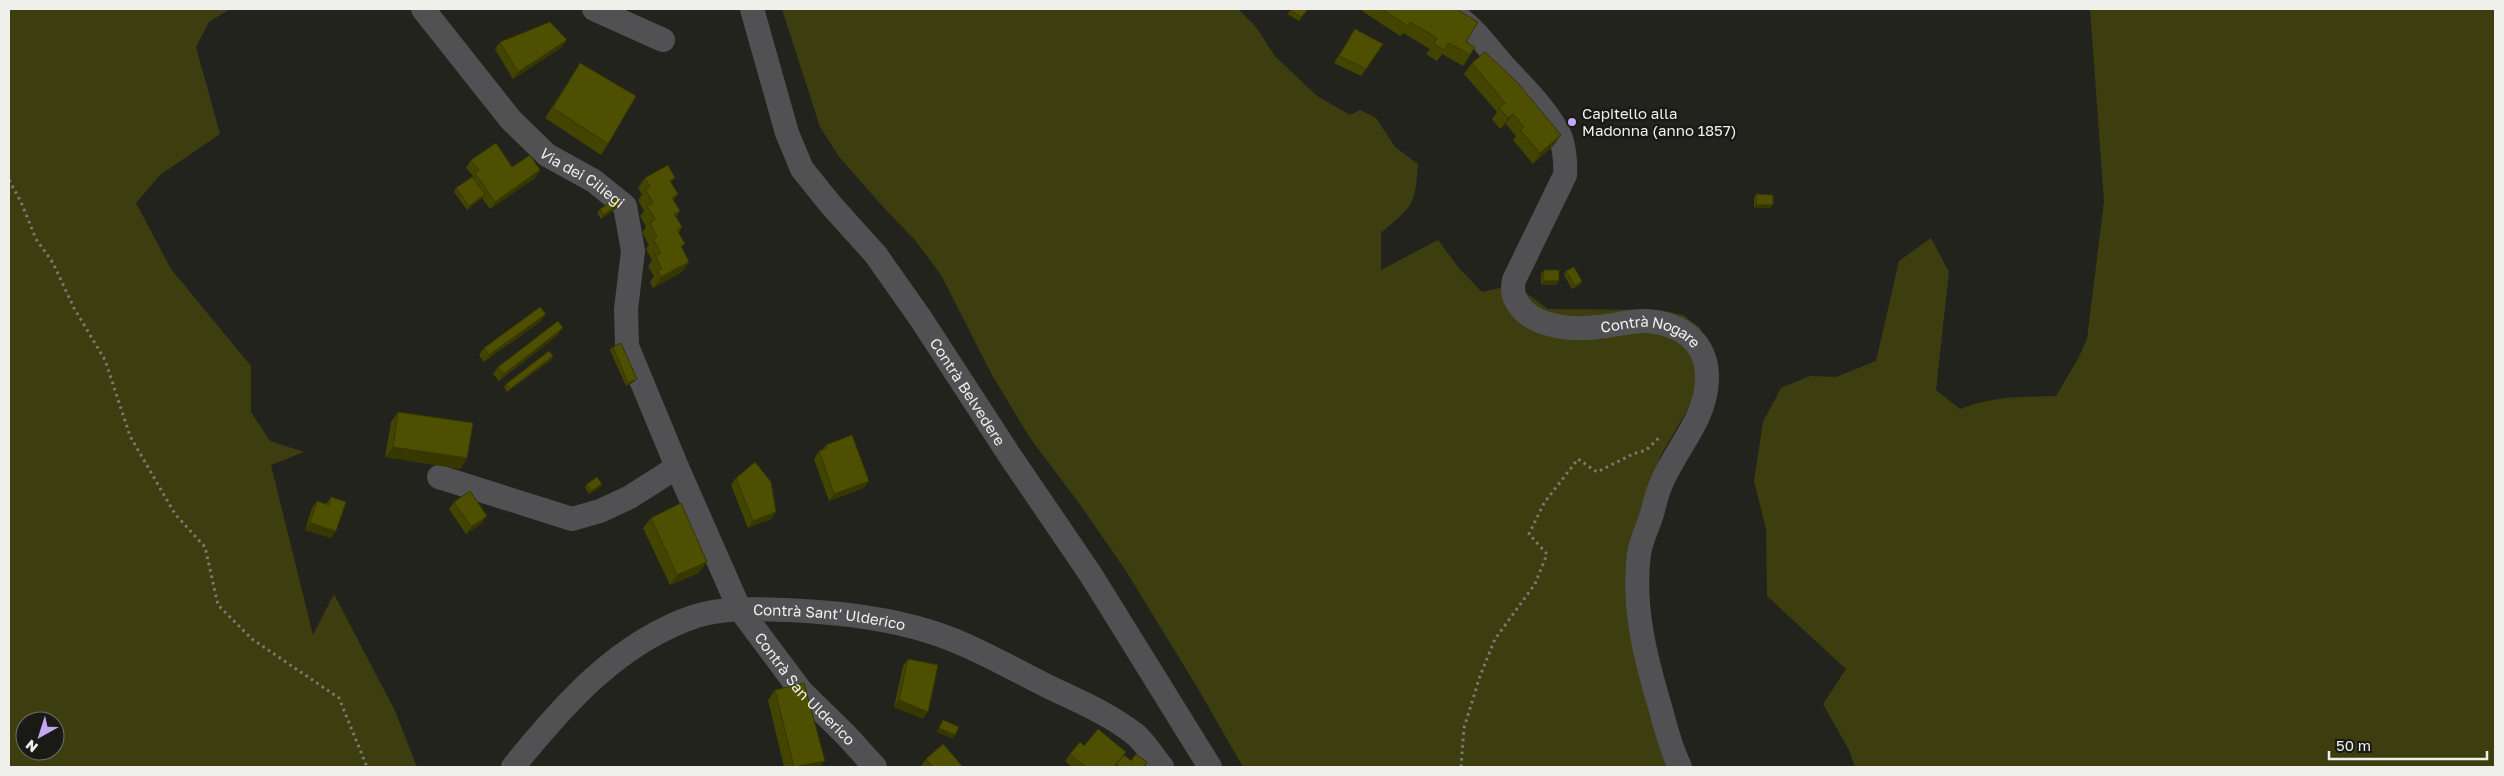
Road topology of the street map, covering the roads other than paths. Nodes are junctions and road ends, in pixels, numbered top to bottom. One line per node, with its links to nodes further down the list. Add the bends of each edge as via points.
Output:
1 (423, 9): 6 (street, Via dei Ciliegi, via 511,120 547,155 594,181 625,206 633,250 626,309 627,346)
2 (594, 9): 5 (street)
3 (752, 9): 12 (street, Contrà Belvedere, via 787,132 802,169 876,255 921,319 1090,574)
4 (1445, 9): 13 (street, Contrà Nogare, via 1461,17 1481,38 1558,132 1565,175 1514,280 1512,291 1516,302 1533,318 1554,325 1596,328 1646,321 1676,329 1694,339 1702,350 1706,363 1706,397 1662,480 1639,553 1638,590 1650,675)
5 (663, 40)
6 (677, 467): 7 (street, via 630,497 572,519); 8 (street, Via dei Ciliegi)
7 (439, 477)
8 (739, 608): 9 (street, Contrà Sant' Ulderico, via 694,617 663,630 610,662); 10 (street, Contrà San Ulderico, via 800,691); 11 (street, Contrà Sant' Ulderico, via 837,613 932,632 988,654 1105,713 1138,737)
9 (513, 767)
10 (875, 767)
11 (1162, 767)
12 (1210, 767)
13 (1680, 767)

